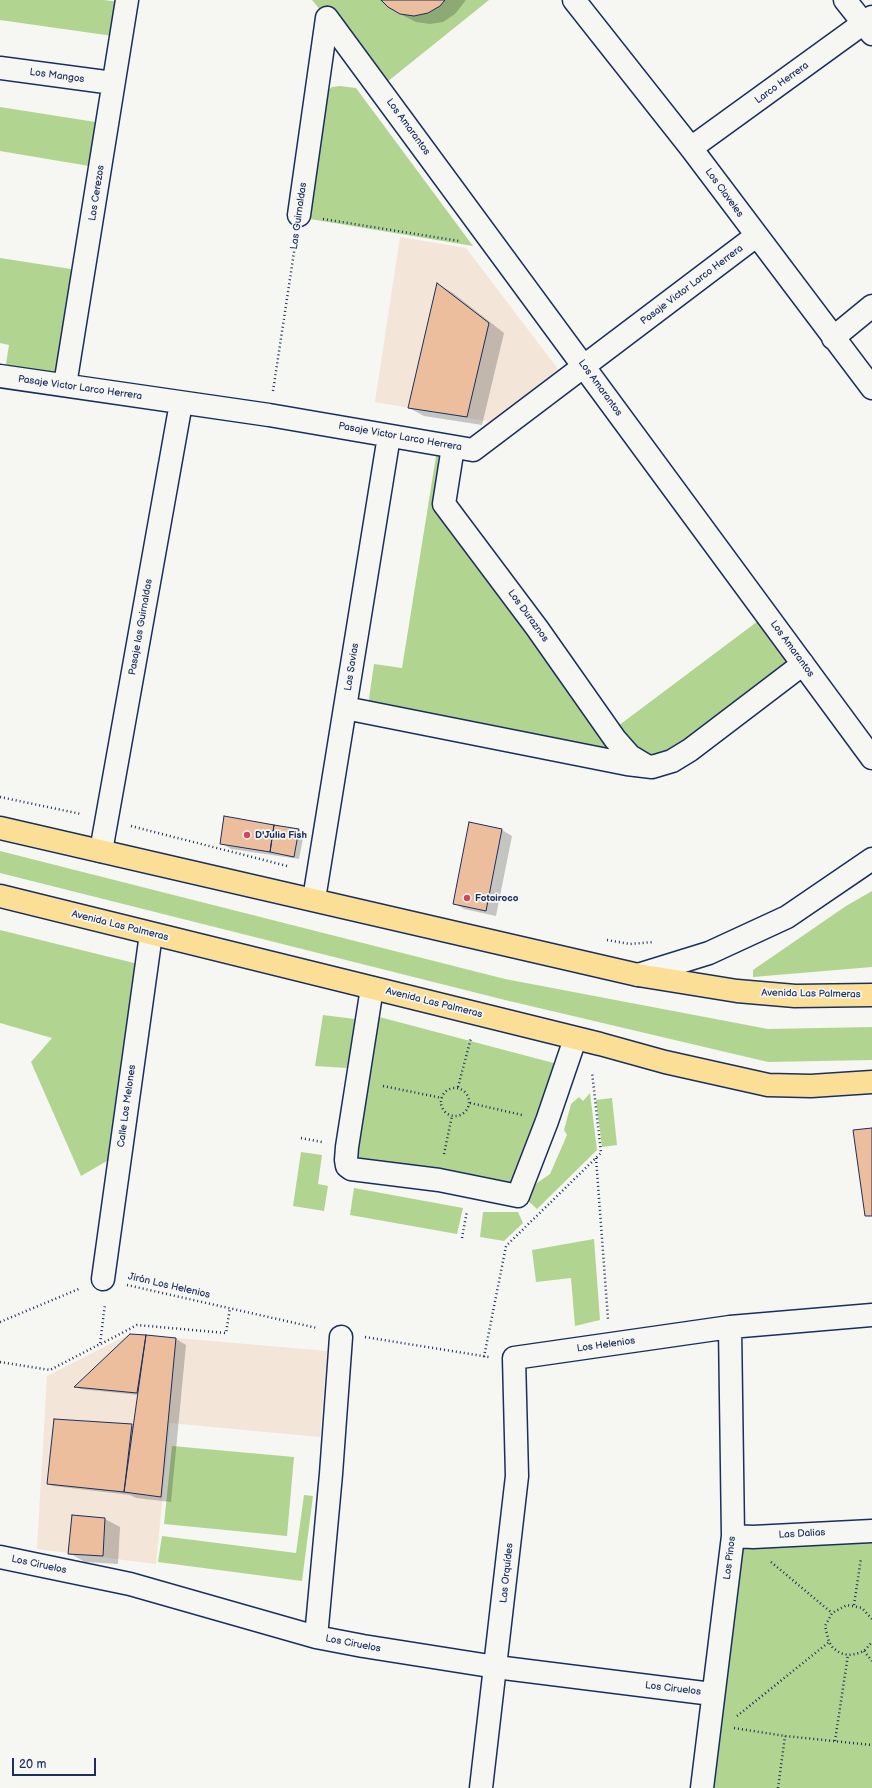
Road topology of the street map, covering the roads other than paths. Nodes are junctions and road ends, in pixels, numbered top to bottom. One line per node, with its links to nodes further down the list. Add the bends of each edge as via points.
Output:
1 (127, 0): 7 (street, Los Cerezos)
2 (574, 0): 8 (street, Los Claveles)
3 (845, 0): 5 (street)
4 (328, 18): 9 (street, Las Guirnaldas); 13 (street, Los Amarantos)
5 (869, 25): 8 (street, Larco Herrera)
6 (0, 68): 7 (street, Los Mangos)
7 (113, 83): 15 (street, Los Cerezos)
8 (691, 148): 10 (street, Los Claveles)
9 (299, 215)
10 (756, 236): 12 (street, Los Claveles); 13 (street, Pasaje Victor Larco Herrera)
11 (872, 306): 12 (street)
12 (833, 338): 16 (street, Los Claveles)
13 (584, 366): 19 (street, Pasaje Victor Larco Herrera, via 473,450); 20 (street, Los Amarantos)
14 (0, 376): 15 (street, Pasaje Victor Larco Herrera)
15 (65, 385): 17 (street, Pasaje Victor Larco Herrera)
16 (872, 388)
17 (181, 403): 18 (street, Pasaje Victor Larco Herrera); 25 (street, Pasaje las Guirnaldas)
18 (389, 436): 19 (street, Pasaje Victor Larco Herrera); 21 (street, Las Savias)
19 (453, 447): 23 (street, Los Duraznos, via 444,504 537,628 615,739 630,756)
20 (803, 664): 22 (street, Los Amarantos); 23 (street, via 690,750 672,761)
21 (345, 708): 23 (street); 28 (street, Las Savias)
22 (872, 758)
23 (652, 767)
24 (0, 828): 25 (main road, Avenida Las Palmeras)
25 (101, 851): 28 (main road, Avenida Las Palmeras)
26 (872, 859): 30 (street, via 787,917 709,953)
27 (0, 896): 29 (main road, Avenida Las Palmeras)
28 (314, 899): 30 (main road, Avenida Las Palmeras)
29 (151, 934): 31 (main road, Avenida Las Palmeras); 35 (street, Calle Los Melones)
30 (638, 974): 32 (main road, Avenida Las Palmeras, via 737,991 795,996)
31 (372, 988): 33 (main road, Avenida Las Palmeras); 33 (street, via 347,1147 347,1166 351,1169 439,1180 518,1196)
32 (872, 995)
33 (575, 1039): 34 (main road, Avenida Las Palmeras, via 768,1085 811,1086)
34 (872, 1082)
35 (105, 1280)
36 (872, 1315): 37 (street, Los Helenios)
37 (730, 1327): 39 (street, Los Helenios); 41 (street, Los Pinos)
38 (341, 1337): 43 (street)
39 (514, 1358): 44 (street, Las Orquídes, via 517,1476)
40 (868, 1531): 41 (street, Las Dalias)
41 (733, 1536): 45 (street, Los Pinos)
42 (0, 1557): 43 (street, Los Ciruelos, via 130,1584)
43 (316, 1637): 44 (street, Los Ciruelos)
44 (496, 1667): 45 (street, Los Ciruelos); 46 (street, Las Orquídes)
45 (712, 1694): 47 (street, Los Pinos, via 717,1725)
46 (481, 1788)
47 (702, 1788)

